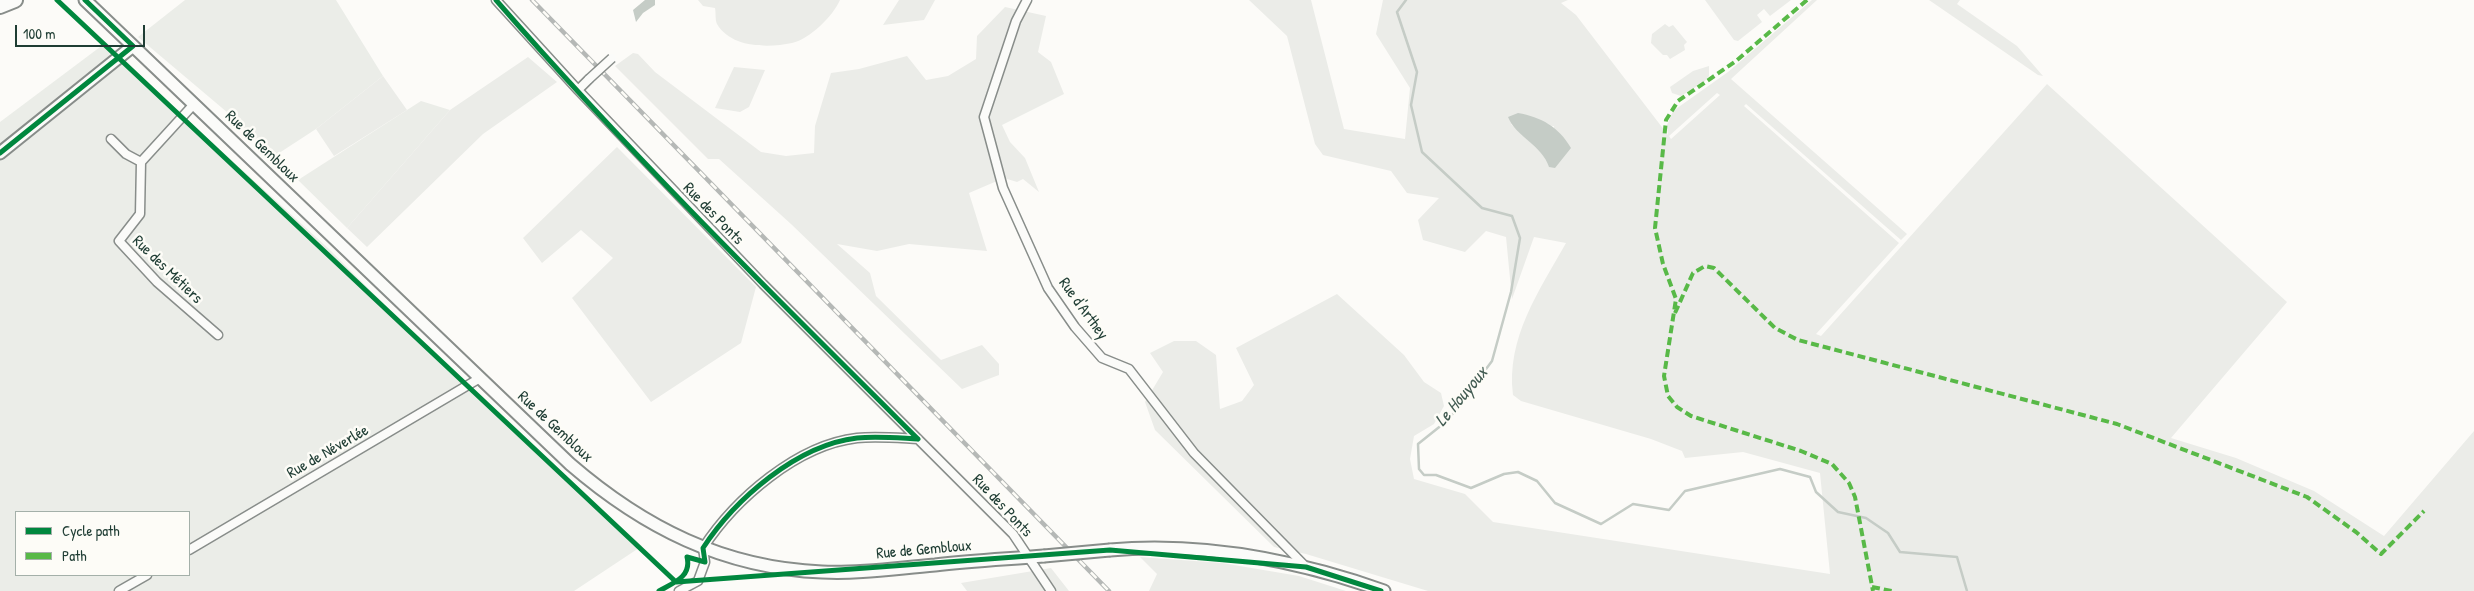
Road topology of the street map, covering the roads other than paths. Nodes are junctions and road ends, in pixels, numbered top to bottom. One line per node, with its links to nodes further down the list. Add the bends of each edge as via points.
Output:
1 (15, 0): 5 (highway)
2 (85, 0): 6 (main road, Rue de Gembloux)
3 (496, 0): 8 (street, Rue des Ponts)
4 (1027, 0): 19 (street, Rue d'Arthey, via 1016,21 984,117 1003,188 1048,288 1102,358 1129,369 1194,453)
5 (0, 6)
6 (133, 46): 9 (main road, Rue de Gembloux); 11 (main road)
7 (612, 58): 8 (street, bridge)
8 (578, 90): 15 (street, Rue des Ponts, via 763,284)
9 (194, 104): 12 (street); 14 (main road, Rue de Gembloux)
10 (111, 139): 12 (street, via 126,154)
11 (0, 153)
12 (141, 162): 13 (street, Rue des Métiers, via 140,214 118,242 157,282)
13 (218, 335)
14 (480, 378): 16 (main road, Rue de Gembloux, via 593,484 638,516); 17 (street, Rue de Néverlée)
15 (918, 439): 16 (street, via 856,438 824,447 782,467 742,502); 18 (street, Rue des Ponts, via 1013,534)
16 (703, 548): 18 (main road, Rue de Gembloux, via 774,567 822,572 876,571); 22 (street, via 705,562 698,581)
17 (190, 549)
18 (1029, 558): 19 (main road, Rue de Gembloux, bridge, via 1139,548 1197,550); 23 (street, Rue des Ponts)
19 (1306, 566): 24 (main road, Rue de Gembloux)
20 (145, 576): 21 (street)
21 (119, 591)
22 (679, 591)
23 (1051, 591)
24 (1384, 591)

